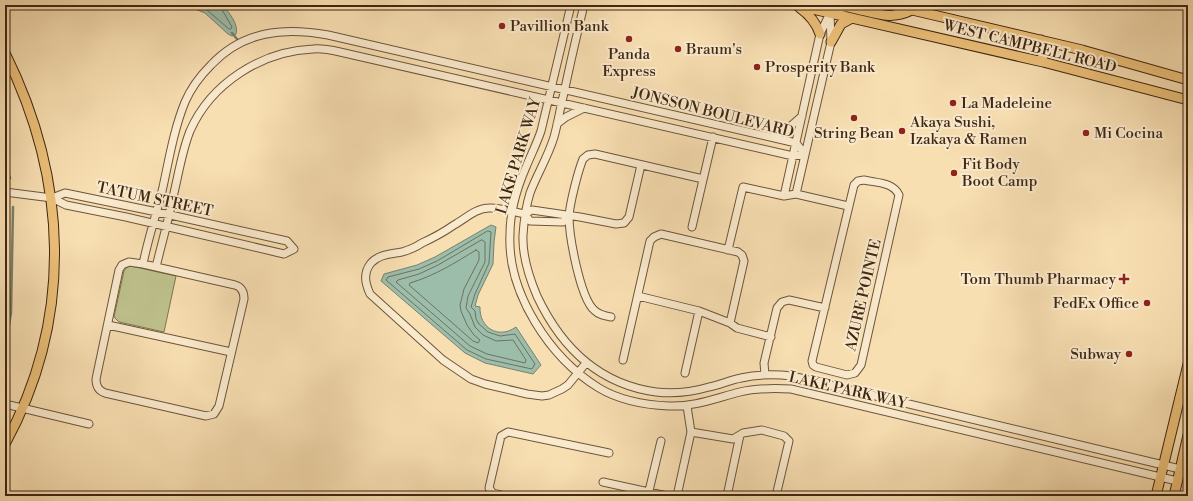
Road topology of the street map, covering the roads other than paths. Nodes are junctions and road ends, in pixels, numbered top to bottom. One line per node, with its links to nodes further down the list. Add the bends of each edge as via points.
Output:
1 (571, 5): 19 (street, LAKE PARK WAY)
2 (584, 5): 20 (street, LAKE PARK WAY)
3 (797, 5): 6 (main road, WEST CAMPBELL ROAD); 9 (main road, via 816,23)
4 (891, 5): 7 (main road, WEST CAMPBELL ROAD)
5 (840, 6): 6 (main road); 7 (main road, via 892,16); 8 (main road, via 845,14)
6 (829, 9): 8 (main road, WEST CAMPBELL ROAD); 9 (street); 12 (street)
7 (912, 10): 11 (main road, WEST CAMPBELL ROAD)
8 (852, 18): 12 (main road, via 841,24); 16 (main road, WEST CAMPBELL ROAD)
9 (820, 34): 18 (street)
10 (328, 35): 14 (street); 19 (street, JONSSON BOULEVARD); 42 (street, JONSSON BOULEVARD, via 296,31 266,33 229,49 209,67 191,90 180,114)
11 (1041, 40): 13 (main road, WEST CAMPBELL ROAD); 16 (main road)
12 (831, 42): 21 (street)
13 (1052, 43): 16 (main road); 17 (main road, WEST CAMPBELL ROAD)
14 (325, 49): 22 (street, JONSSON BOULEVARD); 44 (street, JONSSON BOULEVARD, via 297,50 265,59 240,72 216,94 205,106 190,131)
15 (5, 53): 40 (main road, via 19,80 40,139)
16 (1044, 62): 23 (main road, WEST CAMPBELL ROAD)
17 (1188, 80)
18 (808, 85): 21 (street); 27 (street)
19 (552, 86): 20 (street, JONSSON BOULEVARD); 22 (street, LAKE PARK WAY)
20 (564, 90): 24 (street, LAKE PARK WAY); 26 (street, JONSSON BOULEVARD)
21 (820, 91): 33 (street)
22 (549, 100): 24 (street, JONSSON BOULEVARD); 43 (street, LAKE PARK WAY, via 538,142 521,180)
23 (1188, 100)
24 (561, 103): 25 (street, JONSSON BOULEVARD); 28 (street, LAKE PARK WAY)
25 (584, 108): 28 (street); 29 (street, JONSSON BOULEVARD)
26 (676, 115): 29 (street); 31 (street, JONSSON BOULEVARD)
27 (802, 116): 31 (street, via 785,131); 32 (street)
28 (557, 124): 45 (street, LAKE PARK WAY, via 554,138 530,193)
29 (673, 128): 30 (street, JONSSON BOULEVARD)
30 (713, 137): 34 (street, JONSSON BOULEVARD); 36 (street)
31 (771, 137): 32 (street, JONSSON BOULEVARD)
32 (796, 143): 33 (street, JONSSON BOULEVARD); 34 (street)
33 (805, 154): 34 (street, JONSSON BOULEVARD); 38 (street)
34 (793, 156): 39 (street)
35 (641, 164): 36 (street); 46 (street, via 628,217 624,223 616,224); 46 (street, via 595,154 585,156)
36 (703, 179): 49 (street)
37 (5, 192): 40 (street, TATUM STREET)
38 (796, 194): 39 (street); 41 (street)
39 (784, 196): 52 (street, via 743,187)
40 (52, 198): 42 (street, TATUM STREET, via 65,193); 47 (street, TATUM STREET, via 66,204); 71 (main road, via 54,244 51,304 46,336)
41 (848, 206): 56 (street); 56 (street, AZURE POINTE, via 854,185 858,181 892,186 899,195 861,366 855,373 847,375 813,365)
42 (157, 212): 44 (street, TATUM STREET); 47 (street, JONSSON BOULEVARD)
43 (512, 212): 45 (street); 66 (street, LAKE PARK WAY, via 511,255 522,296 550,344); 66 (street, via 489,208 477,210 424,243 404,252 378,258 367,269 366,285 370,294 443,360 471,379 542,396 562,389)
44 (170, 214): 48 (street, JONSSON BOULEVARD); 50 (street, TATUM STREET)
45 (525, 214): 46 (street, via 532,210); 46 (street, via 530,221 538,222 563,222); 64 (street, LAKE PARK WAY, via 524,250 532,284 555,329)
46 (569, 216): 58 (street, via 580,284 586,299 602,316)
47 (153, 223): 48 (street, TATUM STREET); 53 (street, JONSSON BOULEVARD)
48 (166, 226): 51 (street, TATUM STREET); 54 (street, JONSSON BOULEVARD)
49 (692, 227)
50 (252, 233): 51 (street); 51 (street, TATUM STREET, via 287,241 294,249 284,254)
51 (250, 246)
52 (728, 250): 55 (street, via 661,234 654,237 650,241); 59 (street, via 738,252 744,261)
53 (143, 264): 54 (street); 60 (street, via 132,262 124,264 119,270)
54 (156, 267): 62 (street, via 241,288 244,299)
55 (638, 296): 57 (street); 63 (street)
56 (825, 308): 61 (street, via 789,300 782,302 777,308)
57 (699, 311): 59 (street); 67 (street)
58 (611, 317)
59 (730, 324): 61 (street, via 744,331)
60 (108, 325): 62 (street); 62 (street, via 96,379 98,388 105,393 206,416 216,413 219,406)
61 (770, 337): 68 (street, via 764,364)
62 (231, 352)
63 (622, 360)
64 (586, 363): 66 (street); 68 (street, LAKE PARK WAY, via 626,385 662,392 698,390 741,378)
65 (1188, 364): 79 (main road)
66 (578, 373): 70 (street, LAKE PARK WAY, via 600,388 628,399 657,405)
67 (685, 373)
68 (765, 375): 79 (street, LAKE PARK WAY, via 801,377)
69 (5, 404): 71 (street)
70 (687, 406): 73 (street); 81 (street, LAKE PARK WAY, via 756,388 791,389)
71 (23, 408): 72 (street); 77 (main road)
72 (89, 424)
73 (691, 432): 74 (street, via 733,439); 87 (street)
74 (740, 435): 88 (street); 89 (street, via 762,430 784,436 788,441)
75 (1188, 435): 80 (main road)
76 (661, 441): 84 (street)
77 (5, 444)
78 (609, 453): 85 (street, via 508,432 501,436 489,488 493,493)
79 (1163, 464): 80 (street, LAKE PARK WAY); 81 (main road)
80 (1180, 469): 82 (main road)
81 (1161, 477): 82 (street, LAKE PARK WAY); 90 (main road)
82 (1177, 481): 91 (main road)
83 (603, 482): 84 (street)
84 (648, 494): 86 (street)
85 (505, 496)
86 (666, 496)
87 (676, 496)
88 (727, 496)
89 (776, 496)
90 (1156, 496)
91 (1174, 496)

